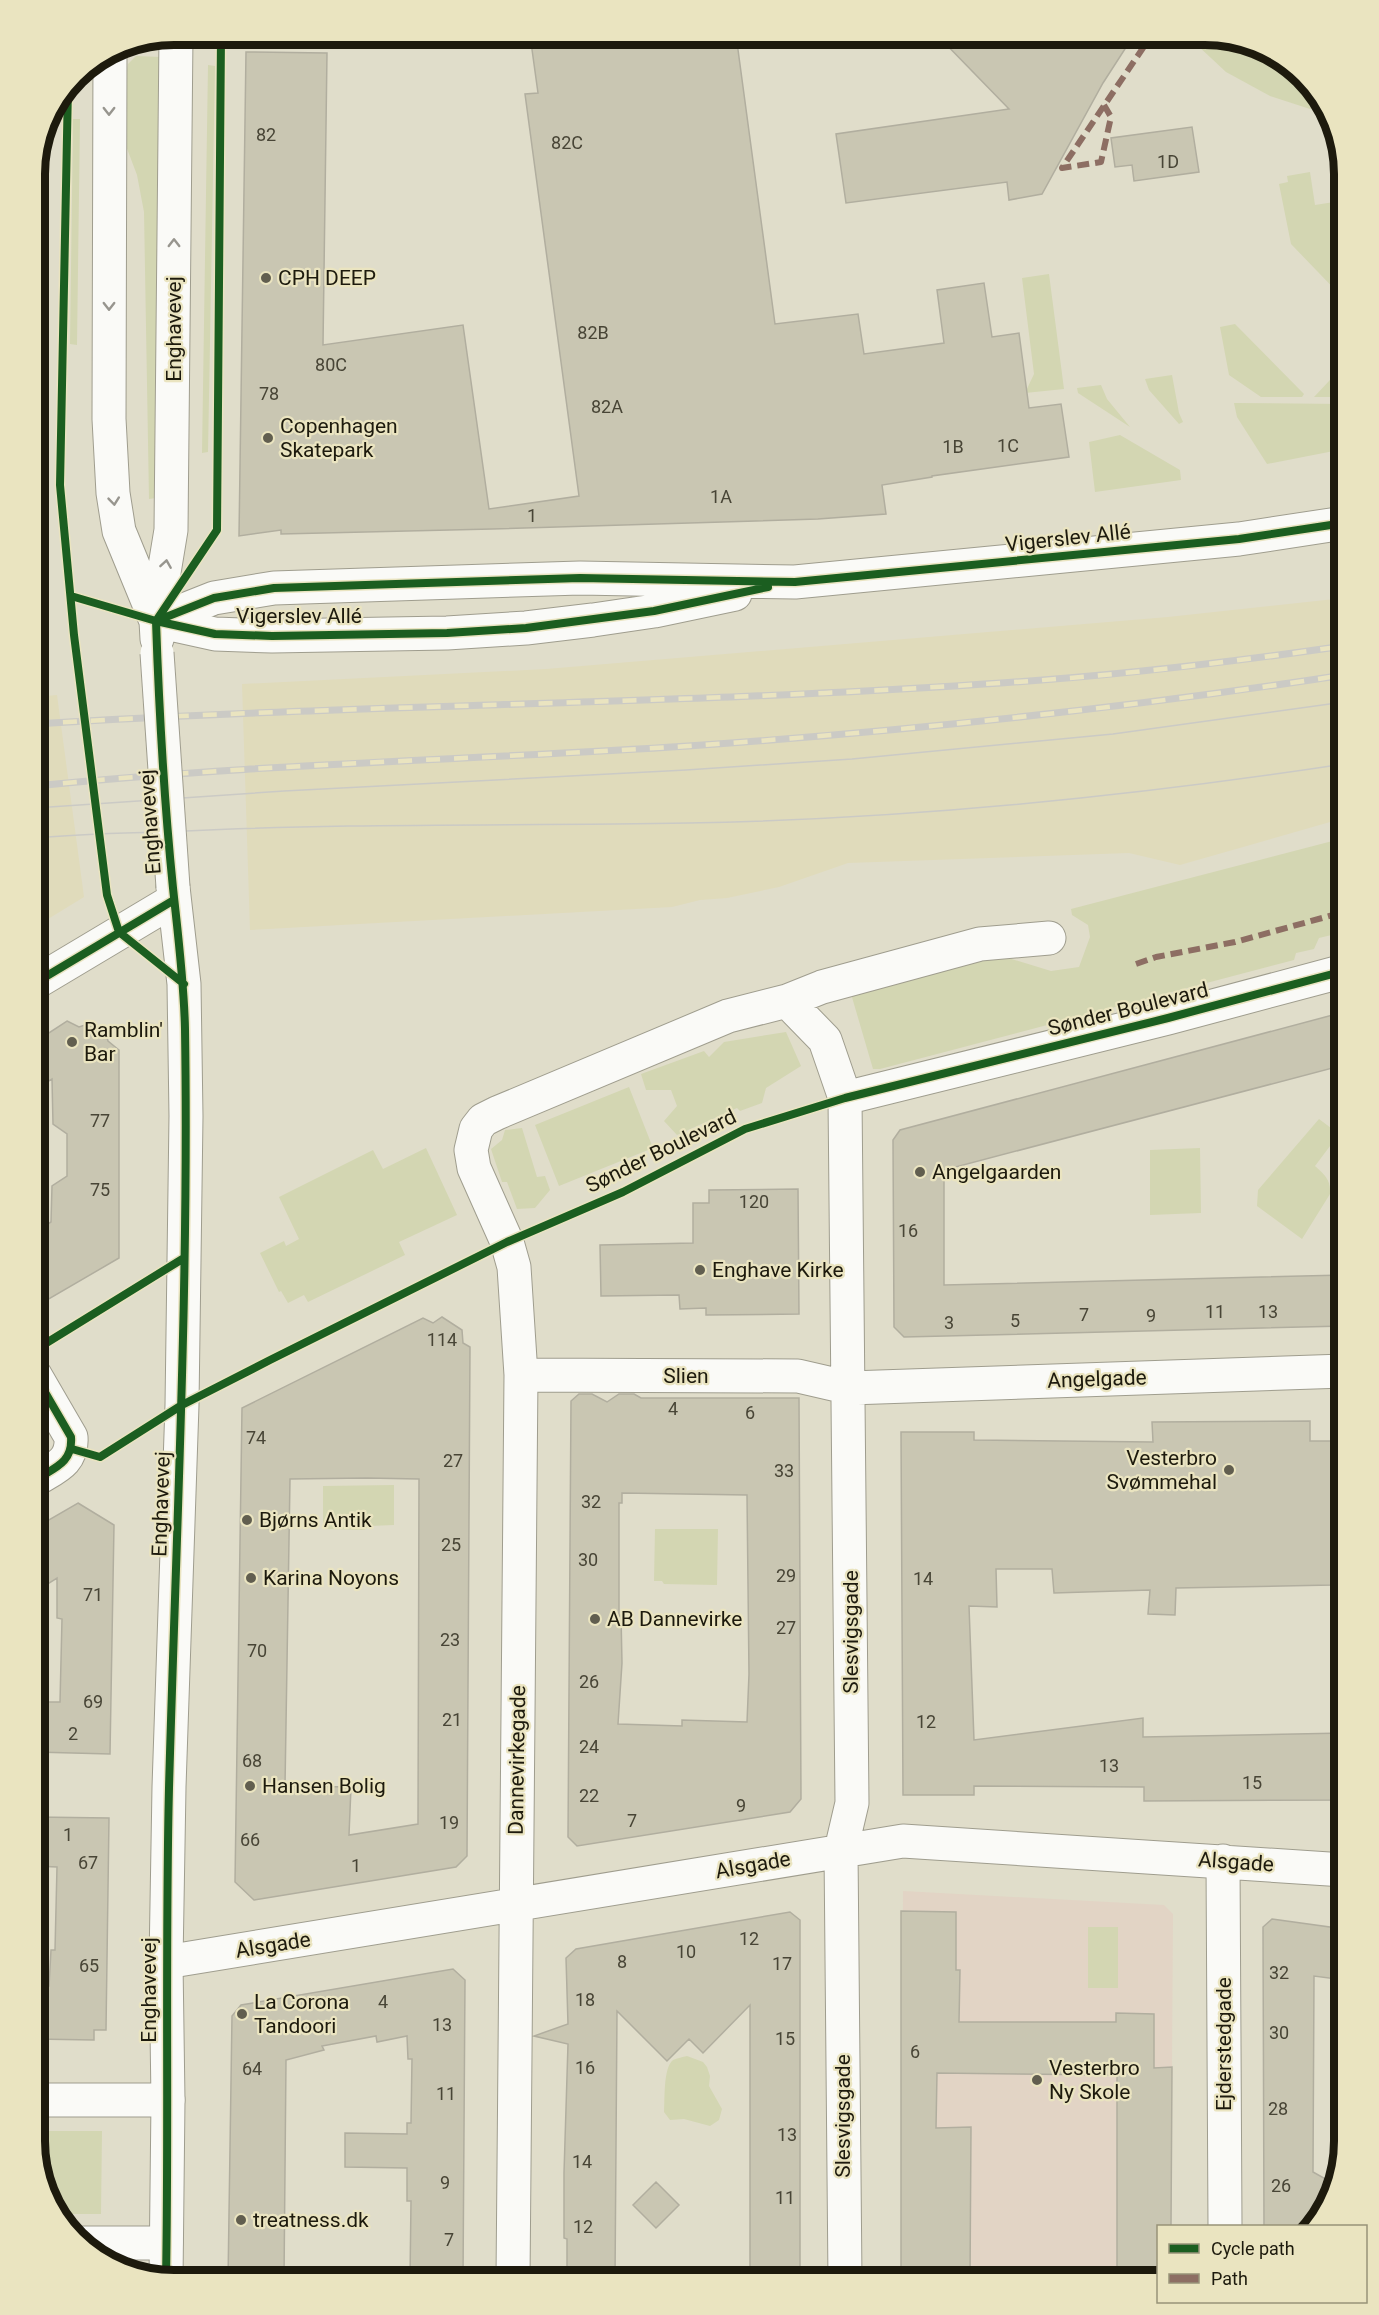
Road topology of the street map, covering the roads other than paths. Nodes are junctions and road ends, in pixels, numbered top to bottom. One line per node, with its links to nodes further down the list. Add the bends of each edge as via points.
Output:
1 (176, 45): 5 (street, Enghavevej, one-way to 1, via 171,530)
2 (110, 62): 5 (street, Enghavevej, one-way to 5, via 109,408 113,493 120,531)
3 (1334, 525): 4 (street, Vigerslev Allé, via 1239,539)
4 (795, 582): 5 (street, Vigerslev Allé, via 654,611 492,630); 5 (street, Vigerslev Allé, via 580,578 274,588 214,598)
5 (157, 637): 6 (street, Enghavevej, bridge)
6 (174, 894): 9 (street); 21 (street, Enghavevej, via 184,984 186,1116)
7 (1049, 938): 10 (street, via 980,944 822,987)
8 (1334, 974): 11 (street, Sønder Boulevard)
9 (45, 977)
10 (787, 1001): 11 (street, Slesvigsgade, via 825,1040); 13 (street, Dannevirkegade, via 728,1016 483,1120 476,1129 471,1150 474,1168 514,1267)
11 (845, 1098): 14 (street, Slesvigsgade)
12 (1334, 1371): 14 (street, Angelgade)
13 (521, 1375): 14 (street, Slien, via 798,1376); 20 (street, Dannevirkegade)
14 (850, 1388): 17 (street, Slesvigsgade, via 852,1803)
15 (45, 1393): 16 (street, via 71,1437 72,1449 65,1461)
16 (45, 1474)
17 (841, 1850): 18 (street, Alsgade, via 903,1840); 20 (street, Alsgade); 29 (street, Slesvigsgade)
18 (1223, 1861): 19 (street, Alsgade); 24 (street, Ejderstedgade)
19 (1334, 1869)
20 (515, 1906): 21 (street, Alsgade); 28 (street, Dannevirkegade)
21 (166, 1962): 23 (street, Enghavevej)
22 (45, 2100): 23 (street)
23 (168, 2100): 26 (street, Enghavevej)
24 (1225, 2225)
25 (96, 2243): 26 (street)
26 (166, 2243): 27 (street, Enghavevej)
27 (166, 2270)
28 (513, 2270)
29 (845, 2270)

